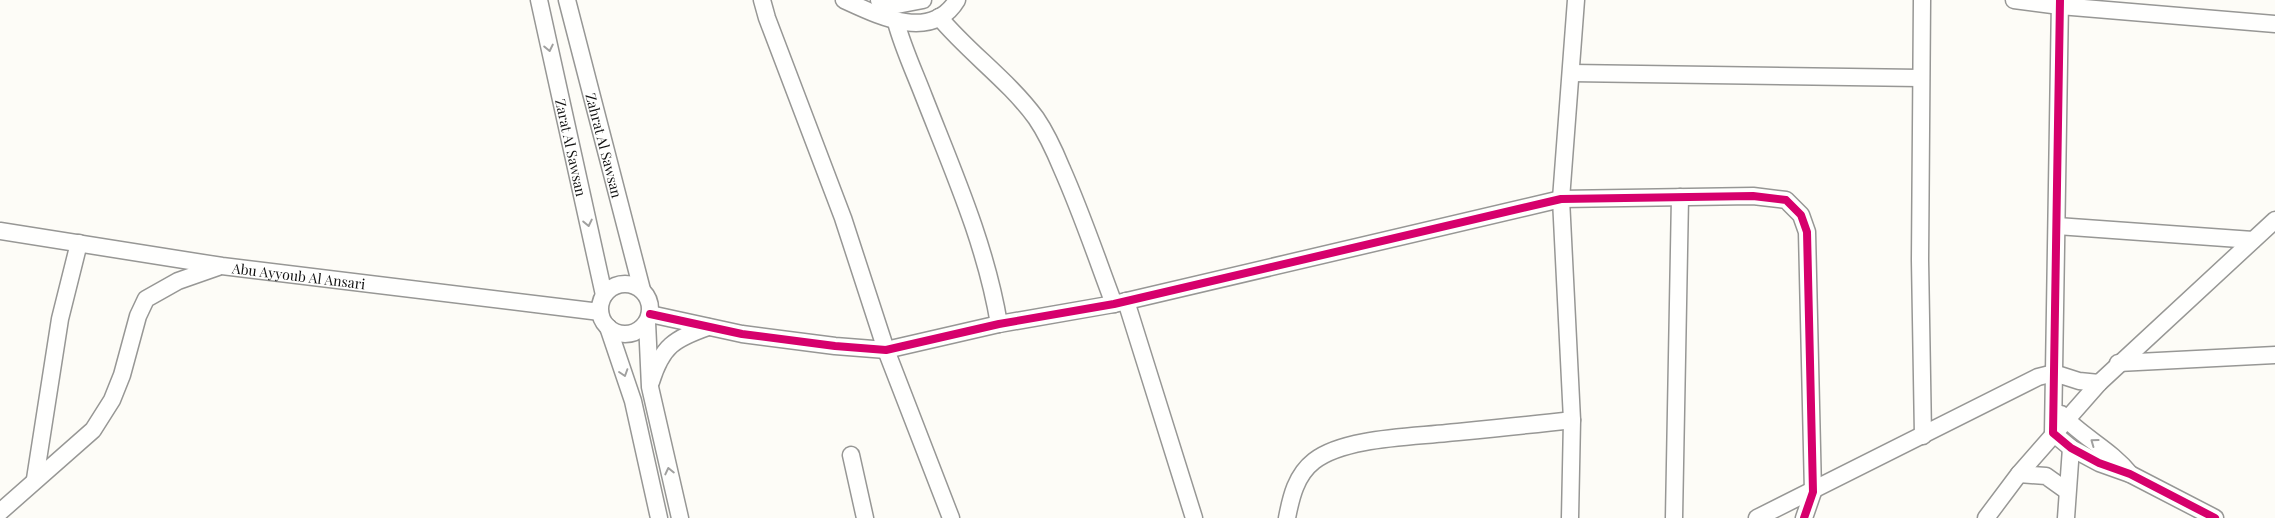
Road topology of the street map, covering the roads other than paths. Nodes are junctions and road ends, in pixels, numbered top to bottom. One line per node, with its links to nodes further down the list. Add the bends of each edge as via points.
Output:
1 (539, 0): 26 (street, Zarat Al Sawsan, one-way to 26)
2 (567, 0): 25 (street, Zahrat Al Sawsan)
3 (762, 0): 33 (street, via 843,218)
4 (844, 0): 13 (street)
5 (879, 0): 6 (street, via 897,5)
6 (924, 0)
7 (957, 0): 12 (street)
8 (1576, 0): 15 (street)
9 (1922, 0): 16 (street)
10 (2014, 0): 11 (street)
11 (2060, 3): 14 (street); 20 (street)
12 (939, 17): 13 (street, via 921,23); 27 (street, via 1038,120)
13 (896, 22): 30 (street, via 904,50 967,206 992,288)
14 (2275, 24)
15 (1571, 73): 16 (street); 18 (street)
16 (1920, 78): 43 (street)
17 (1680, 197): 18 (street); 50 (street, via 1753,196 1786,200 1801,215 1807,232); 59 (street)
18 (1561, 199): 27 (street); 40 (street)
19 (2275, 220): 22 (street)
20 (2057, 226): 22 (street); 36 (street)
21 (0, 231): 23 (street, Abu Ayyoub Al Ansari)
22 (2253, 240): 35 (street)
23 (79, 243): 24 (street, Abu Ayyoub Al Ansari); 48 (street, via 60,319)
24 (222, 266): 28 (street, Abu Ayyoub Al Ansari); 48 (street, via 178,281 146,299 112,400 93,430)
25 (642, 290): 26 (street, via 626,284 610,289); 29 (street, via 648,297)
26 (604, 295): 28 (street)
27 (1120, 303): 30 (street); 56 (street)
28 (600, 312): 31 (street)
29 (648, 318): 31 (street, via 632,333 615,332); 32 (street); 38 (street)
30 (999, 324): 33 (street)
31 (608, 327): 52 (street, one-way to 52, via 633,401)
32 (708, 327): 33 (street, via 742,334); 38 (street, via 677,339 669,346 655,370)
33 (886, 350): 55 (street)
34 (2275, 355): 35 (street)
35 (2118, 363): 37 (street)
36 (2054, 373): 37 (street, via 2080,381); 39 (street); 43 (street, via 2014,388)
37 (2099, 382): 41 (street)
38 (650, 387): 53 (street, one-way to 38)
39 (2054, 407): 41 (street); 42 (street)
40 (1572, 420): 57 (street, via 1371,441 1328,452 1313,462 1299,478); 58 (street)
41 (2067, 420): 42 (street); 47 (street, one-way to 41, via 2121,462)
42 (2053, 433): 44 (street); 46 (street)
43 (1922, 436): 50 (street)
44 (2071, 448): 47 (street, via 2111,469); 49 (street)
45 (851, 455): 54 (street)
46 (2019, 474): 49 (street, via 2046,476); 62 (street)
47 (2130, 474): 64 (street)
48 (35, 479): 51 (street)
49 (2067, 491): 63 (street)
50 (1812, 492): 60 (street); 61 (street)
51 (0, 512)
52 (659, 518)
53 (680, 518)
54 (865, 518)
55 (951, 518)
56 (1194, 518)
57 (1287, 518)
58 (1570, 518)
59 (1674, 518)
60 (1758, 518)
61 (1804, 518)
62 (1986, 518)
63 (2066, 518)
64 (2215, 518)

